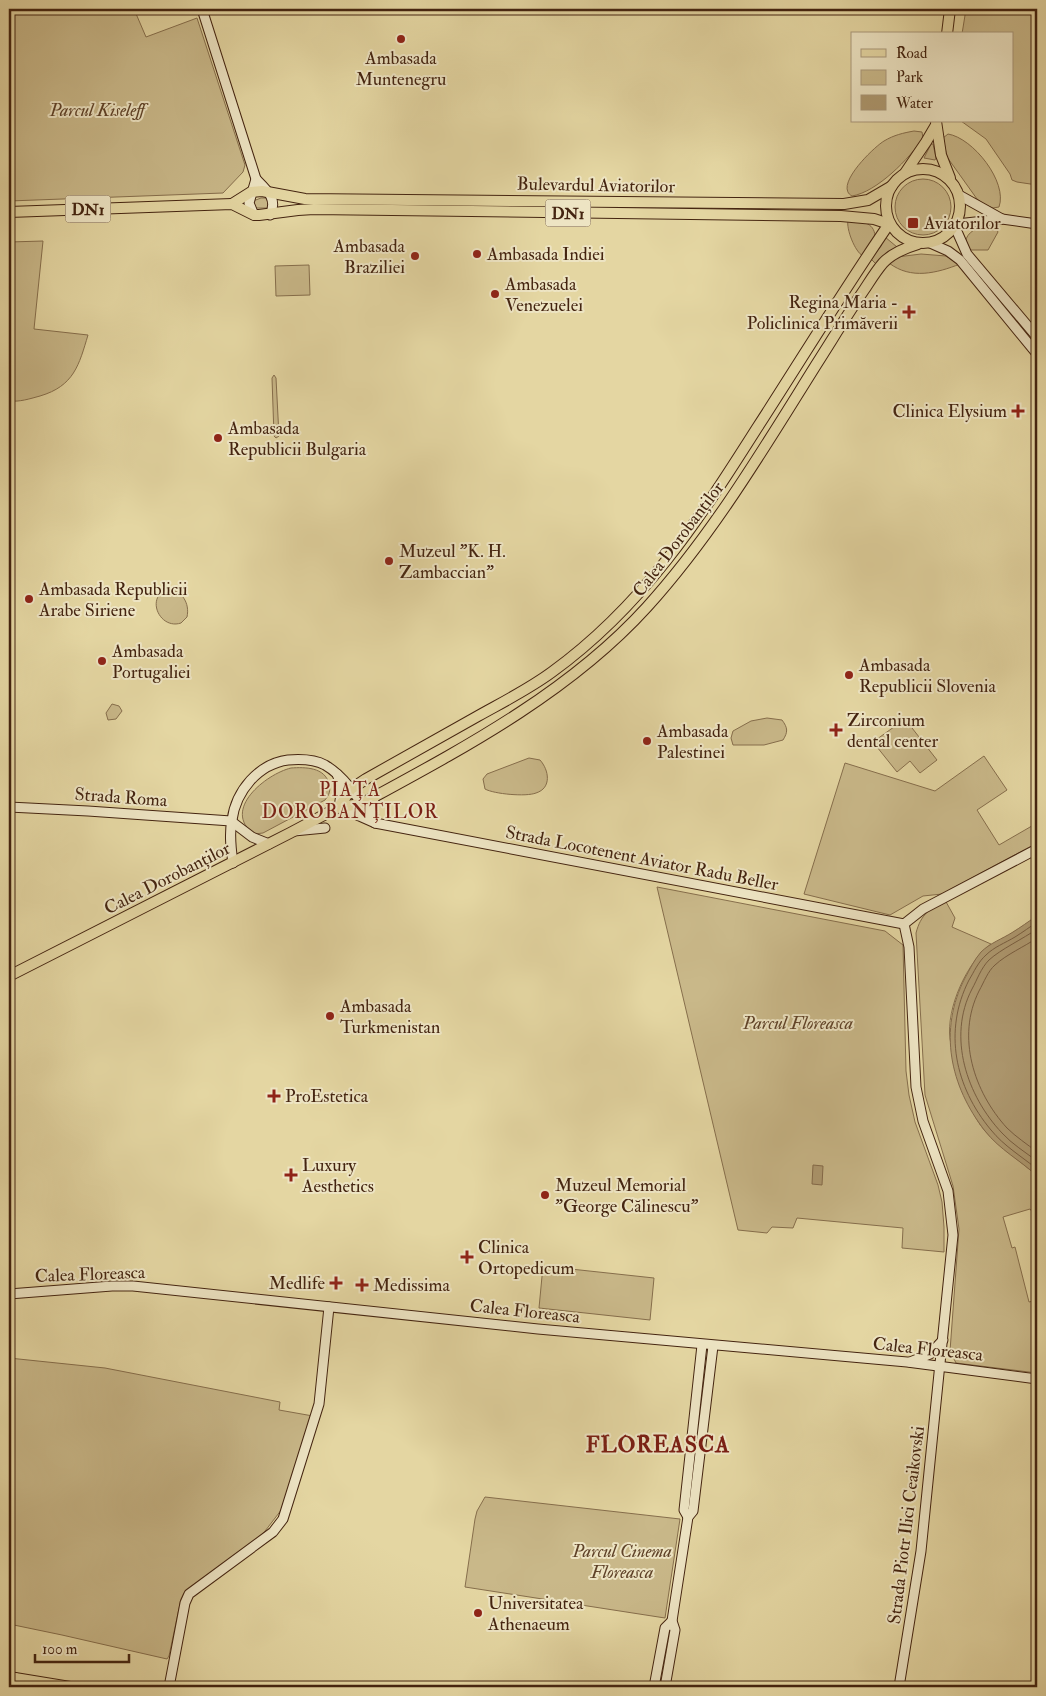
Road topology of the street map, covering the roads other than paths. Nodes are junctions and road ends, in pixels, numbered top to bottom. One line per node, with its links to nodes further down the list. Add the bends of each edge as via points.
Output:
1 (202, 9): 6 (street)
2 (950, 9): 3 (main road)
3 (947, 32)
4 (936, 123): 5 (main road); 7 (main road, via 941,155)
5 (905, 173): 7 (main road, via 930,170); 8 (main road)
6 (256, 179): 9 (street); 10 (street)
7 (950, 179): 11 (main road)
8 (892, 186): 9 (main road, Bulevardul Aviatorilor / DN1, via 868,200 844,204 296,198); 17 (main road, via 886,201)
9 (267, 191): 10 (main road); 15 (street, via 274,202)
10 (251, 192): 12 (main road); 14 (street, via 250,207)
11 (959, 195): 16 (street); 19 (main road)
12 (232, 204): 13 (main road, DN1); 14 (main road, DN1)
13 (9, 212)
14 (254, 215): 15 (main road, DN1)
15 (270, 215): 17 (main road, Bulevardul Aviatorilor / DN1, via 296,210 840,216 874,219)
16 (1002, 219): 18 (street); 19 (street)
17 (889, 224): 21 (main road, DN1, via 905,240); 25 (main road, Calea Dorobanților, via 714,497 684,540 634,599 553,672)
18 (1037, 224)
19 (956, 225): 20 (main road, via 940,240); 22 (street, via 967,254)
20 (930, 243): 21 (main road); 23 (street, via 960,260)
21 (918, 244): 26 (main road, Calea Dorobanților, via 892,256 880,267 724,507 676,574 645,609 552,691)
22 (1037, 338)
23 (1037, 354)
24 (337, 774): 25 (street); 29 (street, via 342,788); 30 (street, via 320,763 306,760 270,765 244,789)
25 (351, 789): 27 (street); 29 (main road, Calea Dorobanților)
26 (374, 797): 27 (main road, Calea Dorobanților); 31 (street)
27 (362, 804): 29 (main road, Calea Dorobanților); 31 (street)
28 (9, 807): 30 (street, Strada Roma)
29 (339, 807): 31 (street, Strada Locotenent Aviator Radu Beller); 33 (main road, Calea Dorobanților)
30 (232, 821): 34 (street, via 252,838); 36 (street)
31 (375, 824): 37 (street, Strada Locotenent Aviator Radu Beller)
32 (325, 828): 33 (street)
33 (294, 831): 34 (main road, Calea Dorobanților)
34 (269, 844): 36 (main road, Calea Dorobanților)
35 (1037, 849): 37 (street, via 923,909)
36 (233, 863): 38 (main road, Calea Dorobanților)
37 (904, 924): 41 (street, Strada Piotr Ilici Ceaikovski, via 909,946 916,1087 923,1121 948,1191 952,1216)
38 (9, 976)
39 (9, 1294): 40 (street, Calea Floreasca, via 123,1286)
40 (329, 1307): 42 (street, Calea Floreasca); 52 (street, via 319,1404 282,1522 189,1594)
41 (943, 1340): 44 (street, via 930,1354); 45 (street, Strada Piotr Ilici Ceaikovski)
42 (702, 1345): 43 (street, Calea Floreasca); 47 (street, via 684,1510)
43 (712, 1346): 44 (street, Calea Floreasca); 47 (street, via 693,1511)
44 (907, 1362): 45 (street, Calea Floreasca)
45 (941, 1366): 46 (street, Calea Floreasca); 55 (street, Strada Piotr Ilici Ceaikovski, via 922,1552)
46 (1037, 1379)
47 (688, 1517): 48 (street)
48 (672, 1621): 53 (street, via 665,1628); 54 (street, via 675,1630)
49 (13, 1681): 50 (street); 51 (main road)
50 (26, 1687)
51 (70, 1687)
52 (169, 1687)
53 (654, 1687)
54 (665, 1687)
55 (899, 1687)

